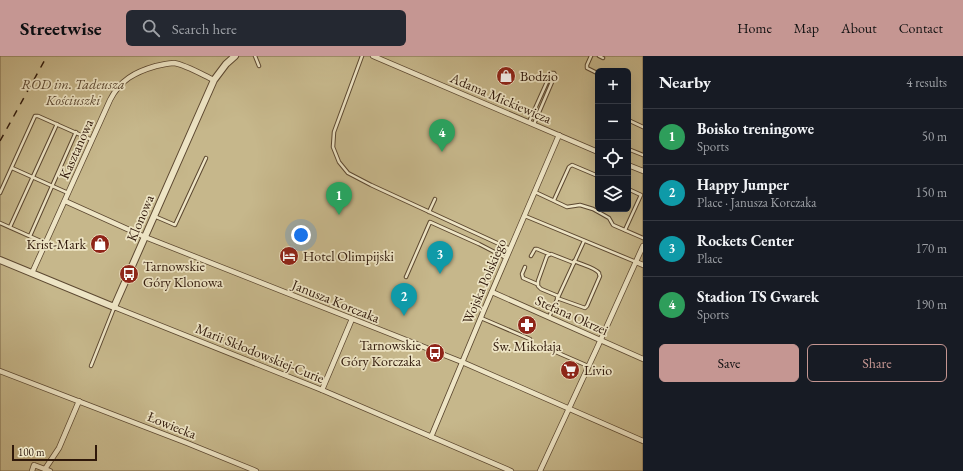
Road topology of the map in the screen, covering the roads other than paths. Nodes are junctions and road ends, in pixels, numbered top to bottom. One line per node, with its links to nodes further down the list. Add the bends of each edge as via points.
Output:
1 (235, 56): 10 (street, Klonowa)
2 (256, 56): 8 (lane)
3 (362, 56): 36 (lane, via 334,132 333,147 339,162 348,173)
4 (373, 56): 12 (street, Adama Mickiewicza)
5 (591, 56): 9 (lane, via 587,68)
6 (599, 56): 7 (lane)
7 (603, 58)
8 (260, 66)
9 (595, 72)
10 (214, 80): 18 (street, Kasztanowa, via 172,63 135,74 117,87); 37 (street, Klonowa)
11 (631, 121): 15 (lane)
12 (529, 122): 14 (street, Adama Mickiewicza); 14 (lane, via 551,73 554,73)
13 (56, 124): 16 (lane); 24 (lane, via 35,116); 27 (lane)
14 (534, 125): 17 (street, Adama Mickiewicza)
15 (643, 127)
16 (76, 132): 18 (lane); 28 (lane)
17 (559, 135): 20 (street, Adama Mickiewicza); 30 (street, Wojska Polskiego)
18 (92, 140): 32 (street, Kasztanowa)
19 (631, 150): 21 (lane)
20 (595, 151)
21 (643, 154)
22 (206, 158): 37 (lane, via 175,225)
23 (631, 165): 25 (street)
24 (12, 168): 27 (lane); 31 (lane)
25 (643, 171)
26 (595, 175): 34 (lane, via 572,165)
27 (33, 177): 28 (lane); 40 (lane)
28 (52, 186): 32 (lane); 42 (lane)
29 (631, 190): 41 (lane, via 641,195)
30 (535, 192): 34 (lane); 38 (street, Wojska Polskiego)
31 (0, 193)
32 (69, 193): 35 (street, Kasztanowa)
33 (435, 199): 36 (lane)
34 (554, 200): 41 (lane, via 567,207 580,205 593,209 609,218 613,225)
35 (65, 201): 43 (street, Janusza Korczaka); 46 (street, Kasztanowa)
36 (429, 212): 48 (lane)
37 (154, 216): 43 (street, Klonowa)
38 (524, 216): 45 (lane); 48 (street, Wojska Polskiego)
39 (0, 223): 40 (lane)
40 (10, 227): 42 (lane)
41 (625, 230): 44 (lane)
42 (30, 236): 46 (lane)
43 (145, 237): 62 (street, Klonowa); 65 (street, Janusza Korczaka)
44 (643, 238)
45 (584, 241): 53 (lane); 54 (lane)
46 (46, 243): 57 (street, Kasztanowa)
47 (643, 246): 54 (street)
48 (510, 249): 51 (street, Wojska Polskiego)
49 (550, 254): 50 (lane, via 535,249); 53 (lane); 59 (lane)
50 (531, 256)
51 (506, 258): 58 (lane, via 430,222); 60 (street, Wojska Polskiego)
52 (0, 260): 57 (street, Marii Skłodowskiej-Curie)
53 (574, 262): 61 (lane); 61 (lane, via 597,271 600,276 587,306 585,308)
54 (636, 262): 55 (street); 67 (street)
55 (643, 265)
56 (525, 267): 59 (lane, via 523,278)
57 (32, 273): 62 (street, Marii Skłodowskiej-Curie)
58 (406, 277)
59 (537, 284): 61 (lane)
60 (492, 292): 63 (street, Wojska Polskiego); 64 (street, Stefana Okrzei)
61 (558, 297): 64 (lane)
62 (114, 307): 71 (lane, Klonowa); 74 (street, Marii Skłodowskiej-Curie)
63 (481, 317): 66 (lane); 70 (street, Wojska Polskiego)
64 (549, 317): 67 (street, Stefana Okrzei)
65 (352, 319): 70 (street, Janusza Korczaka); 74 (street)
66 (530, 339)
67 (601, 340): 69 (street, Stefana Okrzei); 72 (street)
68 (542, 346): 72 (lane)
69 (643, 359)
70 (462, 362): 76 (street, Janusza Korczaka); 77 (street, Wojska Polskiego)
71 (91, 366)
72 (589, 366): 76 (street)
73 (0, 371): 75 (street, Łowiecka)
74 (322, 390): 77 (street, Marii Skłodowskiej-Curie)
75 (79, 401): 79 (street); 81 (street, Łowiecka)
76 (569, 409): 78 (street, Janusza Korczaka); 83 (street)
77 (431, 437): 82 (street, Marii Skłodowskiej-Curie)
78 (643, 441)
79 (47, 470): 80 (street, via 34,465)
80 (32, 471)
81 (256, 471)
82 (511, 471)
83 (540, 471)

